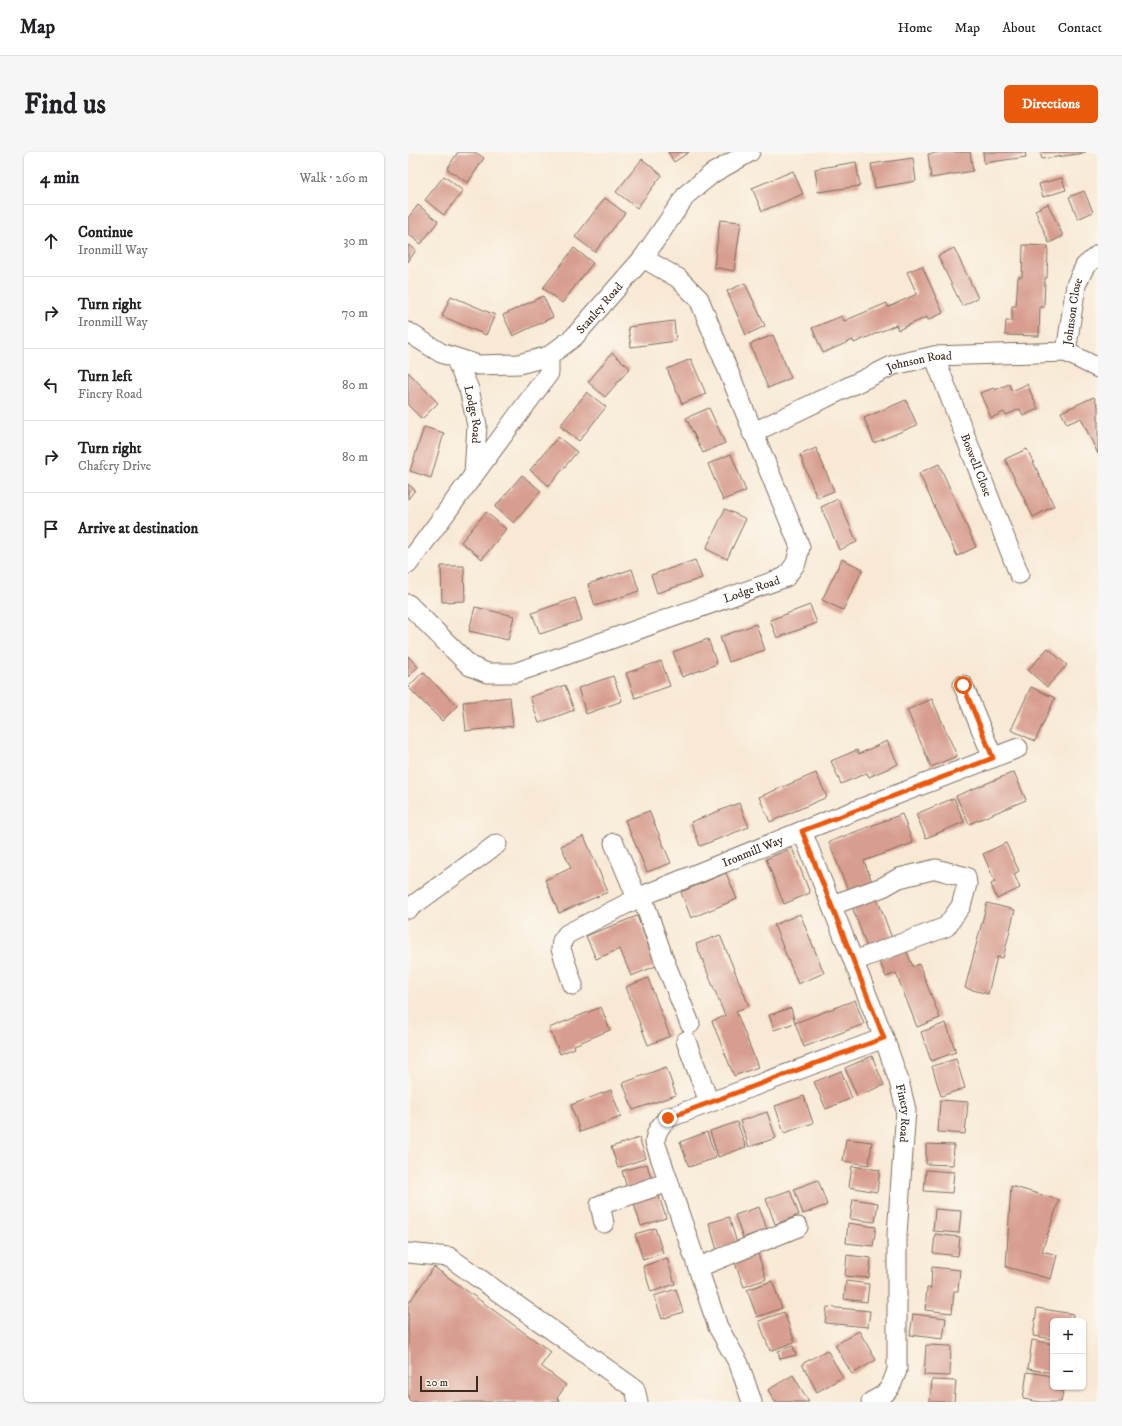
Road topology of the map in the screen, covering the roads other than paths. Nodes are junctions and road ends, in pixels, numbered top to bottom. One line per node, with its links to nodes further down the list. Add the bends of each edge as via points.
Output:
1 (750, 152): 3 (street, Stanley Road, via 714,173 687,194)
2 (1098, 255): 5 (street, Johnson Close, via 1085,266 1076,285)
3 (643, 258): 6 (street, Stanley Road, via 574,337); 10 (street, Lodge Road, via 678,278 699,299)
4 (408, 332): 8 (street, Stanley Road, via 441,353)
5 (1066, 352): 7 (street, Johnson Road); 9 (street, Johnson Road)
6 (549, 356): 8 (street, Stanley Road, via 518,364 478,365); 11 (street, Lodge Road, via 548,373)
7 (934, 356): 10 (street, Johnson Road, via 894,365); 13 (street, Boswell Close)
8 (455, 358): 11 (street, Lodge Road, via 469,389 477,425)
9 (1098, 368)
10 (752, 433): 14 (street, Lodge Road, via 800,547 796,563 786,578 514,672 487,673 470,666)
11 (474, 474): 12 (street, Lodge Road)
12 (408, 564)
13 (1019, 574)
14 (408, 604)
15 (963, 685): 17 (street)
16 (1018, 748): 17 (street, Ironmill Way)
17 (993, 758): 18 (street, Ironmill Way)
18 (802, 831): 21 (street, Ironmill Way); 22 (street, Finery Road)
19 (614, 843): 21 (street)
20 (497, 844): 23 (street)
21 (635, 899): 25 (street, Ironmill Way, via 567,934 562,941 561,949); 27 (street, via 664,960)
22 (832, 905): 24 (street, Finery Road); 24 (street, via 883,887 899,878 936,869 966,877 967,884 961,906 946,927)
23 (408, 909)
24 (854, 961): 26 (street, Finery Road)
25 (573, 985)
26 (884, 1038): 27 (street); 35 (street, Finery Road, via 906,1110 897,1234 897,1370 891,1388)
27 (709, 1102): 28 (street, via 668,1118 656,1133 655,1142)
28 (669, 1182): 29 (street, via 600,1205); 32 (street)
29 (604, 1223)
30 (798, 1227): 32 (street)
31 (408, 1253): 33 (street, via 449,1257 634,1389)
32 (699, 1267): 34 (street, via 718,1327 739,1364)
33 (638, 1402)
34 (752, 1402)
35 (871, 1402)

